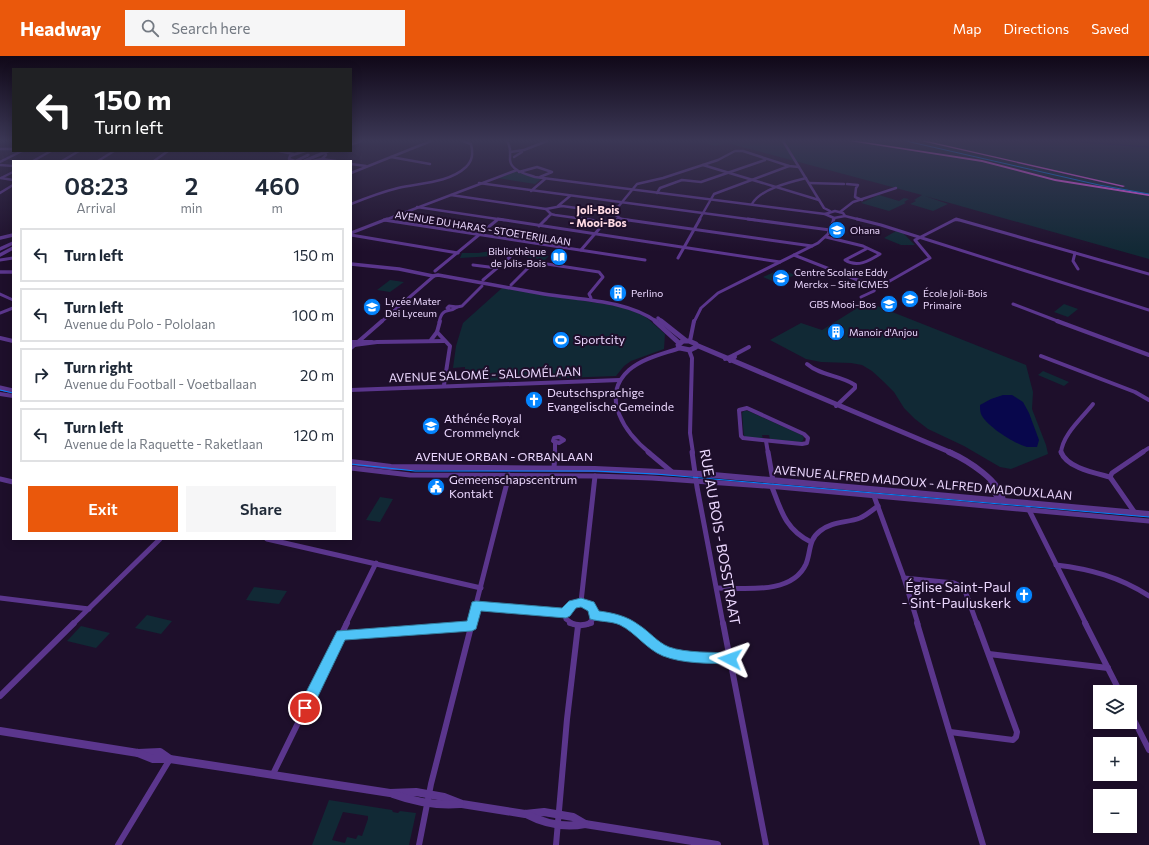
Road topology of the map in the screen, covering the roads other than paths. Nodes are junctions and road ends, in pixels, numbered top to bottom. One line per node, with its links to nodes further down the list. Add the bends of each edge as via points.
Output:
1 (0, 178): 13 (street)
2 (442, 178): 34 (street, via 391,190)
3 (496, 178): 15 (street)
4 (539, 178): 12 (street)
5 (664, 178): 22 (street, via 637,184)
6 (712, 178): 24 (street, via 701,182 682,180 660,188)
7 (745, 178): 14 (street)
8 (757, 178): 14 (street)
9 (806, 178): 16 (street); 19 (street)
10 (1046, 178): 28 (main road)
11 (1086, 178): 25 (main road)
12 (546, 179): 22 (street); 23 (street)
13 (12, 180)
14 (751, 180): 19 (street); 30 (street, via 714,194)
15 (479, 183): 23 (street); 27 (street)
16 (809, 183): 31 (street); 32 (street, via 858,186 855,197)
17 (12, 185): 18 (street)
18 (6, 188): 21 (street); 26 (street)
19 (777, 188): 31 (street); 35 (street, via 756,196)
20 (896, 188): 32 (street)
21 (0, 189)
22 (633, 190): 24 (street); 33 (street)
23 (531, 191): 29 (street)
24 (657, 192): 30 (street)
25 (1149, 192)
26 (0, 193)
27 (452, 194): 37 (street); 38 (street)
28 (1149, 195)
29 (570, 196): 33 (street); 36 (street)
30 (711, 199): 35 (street); 42 (street)
31 (819, 200): 39 (street, via 824,208)
32 (862, 200): 40 (street, via 853,202)
33 (622, 202): 41 (street); 42 (street)
34 (352, 204)
35 (752, 204): 44 (street)
36 (558, 206): 38 (street); 41 (street)
37 (417, 208): 48 (street); 49 (street)
38 (546, 209): 43 (street)
39 (830, 211): 40 (street); 44 (street)
40 (840, 212): 45 (street)
41 (612, 213): 47 (street)
42 (703, 213): 52 (street); 53 (street)
43 (551, 214): 50 (street); 51 (street)
44 (825, 214): 46 (street)
45 (845, 216): 46 (street); 60 (street)
46 (834, 218): 53 (street)
47 (621, 219): 50 (street); 52 (street)
48 (384, 220): 54 (street); 57 (street, AVENUE DU HARAS - STOETERIJLAAN)
49 (497, 220): 51 (street); 57 (street)
50 (605, 222): 56 (street)
51 (539, 226): 56 (street)
52 (694, 229): 63 (street); 64 (street)
53 (830, 230): 59 (street)
54 (352, 234)
55 (352, 234): 69 (street)
56 (595, 234): 64 (street); 68 (street)
57 (479, 235): 68 (street, AVENUE DU HARAS - STOETERIJLAAN); 69 (street)
58 (12, 236): 61 (street)
59 (826, 236): 63 (street); 67 (street)
60 (920, 237): 70 (street, via 958,219); 90 (street, via 915,241 930,258 884,285); 97 (street)
61 (0, 238)
62 (12, 243): 65 (street)
63 (812, 246): 72 (street)
64 (684, 247): 75 (street); 78 (street)
65 (0, 249)
66 (12, 249): 71 (street)
67 (866, 249): 67 (street, via 847,258 846,260 852,264 861,264 880,254)
68 (580, 250): 77 (street, AVENUE DU HARAS - STOETERIJLAAN)
69 (458, 253): 85 (street)
70 (1075, 253): 82 (street, via 1073,261); 86 (street)
71 (0, 255)
72 (794, 256): 78 (street); 90 (street)
73 (510, 257): 81 (street)
74 (12, 258): 76 (street)
75 (678, 258)
76 (0, 260)
77 (645, 260)
78 (780, 262): 100 (street, via 702,305 695,316)
79 (352, 263): 85 (street)
80 (472, 265): 81 (street)
81 (497, 268): 87 (street)
82 (1078, 269)
83 (0, 271): 84 (street)
84 (12, 271)
85 (435, 273): 87 (street); 106 (street); 111 (street, via 543,294 625,306 650,316)
86 (1149, 274)
87 (483, 280): 88 (street)
88 (511, 285): 93 (street); 93 (street, via 534,262 599,272 603,277 588,294)
89 (482, 286): 99 (street, via 462,306 441,314)
90 (874, 286): 92 (street, via 874,291)
91 (0, 294): 94 (street)
92 (861, 297)
93 (591, 298): 101 (street, via 621,302 646,310)
94 (12, 300)
95 (1013, 304): 114 (street)
96 (12, 309): 98 (street)
97 (1149, 310)
98 (0, 313)
99 (437, 332): 103 (street); 107 (street)
100 (691, 335): 101 (street); 108 (street)
101 (679, 336): 104 (street)
102 (0, 338): 105 (street)
103 (431, 340): 107 (street); 109 (street)
104 (684, 340): 108 (street); 111 (street)
105 (12, 341)
106 (359, 341): 109 (street); 110 (street)
107 (444, 341): 119 (street, via 450,346)
108 (690, 341): 113 (street)
109 (377, 342): 110 (street)
110 (352, 345)
111 (680, 345): 113 (street); 118 (street, via 638,364)
112 (749, 347): 116 (street)
113 (693, 348): 116 (street); 136 (street, RUE AU BOIS - BOSSTRAAT, via 690,433)
114 (1149, 355)
115 (1042, 356): 125 (street, via 1135,392)
116 (729, 359): 127 (street)
117 (807, 364): 127 (street, via 855,385 855,388)
118 (620, 380): 119 (street, AVENUE SALOMÉ - SALOMÉLAAN); 135 (street, via 616,408 624,426 644,449)
119 (444, 386): 121 (street, AVENUE SALOMÉ - SALOMÉLAAN)
120 (0, 388): 122 (street)
121 (352, 390)
122 (12, 391)
123 (0, 394): 124 (street)
124 (12, 396)
125 (1149, 400)
126 (1093, 404): 139 (street, via 1070,433 1061,454 1074,465)
127 (837, 405): 146 (street, via 963,461 986,480)
128 (766, 441): 128 (street, via 802,444 807,443 808,438 747,408 741,408 741,436 746,440); 144 (street)
129 (555, 443): 133 (street)
130 (1148, 451): 139 (street, via 1112,473)
131 (352, 462): 133 (street, AVENUE ORBAN - ORBANLAAN, via 426,468)
132 (352, 468): 137 (street, AVENUE ORBAN - ORBANLAAN, via 410,475)
133 (554, 468): 134 (street, AVENUE ORBAN - ORBANLAAN)
134 (657, 472): 135 (street, AVENUE ORBAN - ORBANLAAN); 141 (street)
135 (672, 472): 136 (street, AVENUE ORBAN - ORBANLAAN)
136 (695, 474): 143 (street, RUE AU BOIS - BOSSTRAAT); 144 (street, AVENUE ALFRED MADOUX - ALFRED MADOUXLAAN)
137 (509, 475): 138 (street, AVENUE ORBAN - ORBANLAAN); 159 (street)
138 (595, 476): 141 (street, AVENUE ORBAN - ORBANLAAN); 163 (street)
139 (1110, 477): 150 (street)
140 (0, 479): 142 (street)
141 (656, 479): 143 (street, AVENUE ORBAN - ORBANLAAN)
142 (12, 482)
143 (697, 482): 144 (street, AVENUE ALFRED MADOUX - ALFRED MADOUXLAAN); 160 (street, RUE AU BOIS - BOSSTRAAT)
144 (772, 484): 145 (street, AVENUE ALFRED MADOUX - ALFRED MADOUXLAAN); 146 (street, AVENUE ALFRED MADOUX - ALFRED MADOUXLAAN); 155 (street, via 788,526)
145 (874, 496): 148 (street); 149 (street, AVENUE ALFRED MADOUX - ALFRED MADOUXLAAN)
146 (1003, 501): 147 (street, AVENUE ALFRED MADOUX - ALFRED MADOUXLAAN)
147 (1025, 503): 149 (street); 150 (street, AVENUE ALFRED MADOUX - ALFRED MADOUXLAAN)
148 (878, 506): 155 (street, via 862,517 825,527); 158 (street)
149 (1029, 510): 152 (street, AVENUE ALFRED MADOUX - ALFRED MADOUXLAAN); 157 (street)
150 (1135, 513): 151 (street, AVENUE ALFRED MADOUX - ALFRED MADOUXLAAN)
151 (1149, 514)
152 (1149, 521)
153 (159, 540): 165 (street)
154 (272, 540): 156 (street)
155 (811, 542): 160 (street, via 806,563 791,581 758,588)
156 (376, 563): 159 (street); 170 (street)
157 (1056, 565): 161 (street, via 1104,573); 173 (street)
158 (904, 578): 171 (street, via 954,583 964,588); 178 (street)
159 (481, 588): 164 (street)
160 (717, 588): 172 (street, RUE AU BOIS - BOSSTRAAT)
161 (1149, 596)
162 (0, 598): 165 (street)
163 (581, 602): 166 (street, via 573,604); 167 (street, via 593,609)
164 (476, 606): 166 (street); 168 (street)
165 (89, 609): 175 (street)
166 (566, 613): 169 (street, via 569,622)
167 (594, 615): 169 (street, via 588,625); 172 (street, via 625,622 655,646 667,652)
168 (472, 626): 170 (street); 183 (street)
169 (578, 626): 187 (street, via 566,720)
170 (341, 635): 181 (street)
171 (989, 654): 173 (street); 178 (street, via 989,660 1017,732 1016,737 1013,740)
172 (730, 659): 194 (street, RUE AU BOIS - BOSSTRAAT)
173 (1108, 668): 174 (street)
174 (1116, 685)
175 (0, 696)
176 (1137, 726): 179 (street)
177 (0, 731): 180 (street, via 138,753 155,761)
178 (950, 732): 195 (street)
179 (1149, 750)
180 (170, 759): 181 (street); 190 (street)
181 (273, 774): 182 (street)
182 (390, 793): 183 (street, via 416,792); 184 (street, via 412,802)
183 (429, 795): 184 (street); 185 (street, via 444,797)
184 (427, 804): 185 (street); 191 (street)
185 (462, 804): 186 (street)
186 (525, 814): 187 (street, via 541,812); 189 (street, via 540,822)
187 (558, 815): 188 (street, via 573,817); 189 (street)
188 (585, 824): 189 (street, via 572,827); 193 (street)
189 (557, 825): 192 (street)
190 (118, 845)
191 (419, 845)
192 (556, 845)
193 (717, 845)
194 (766, 845)
195 (984, 845)

